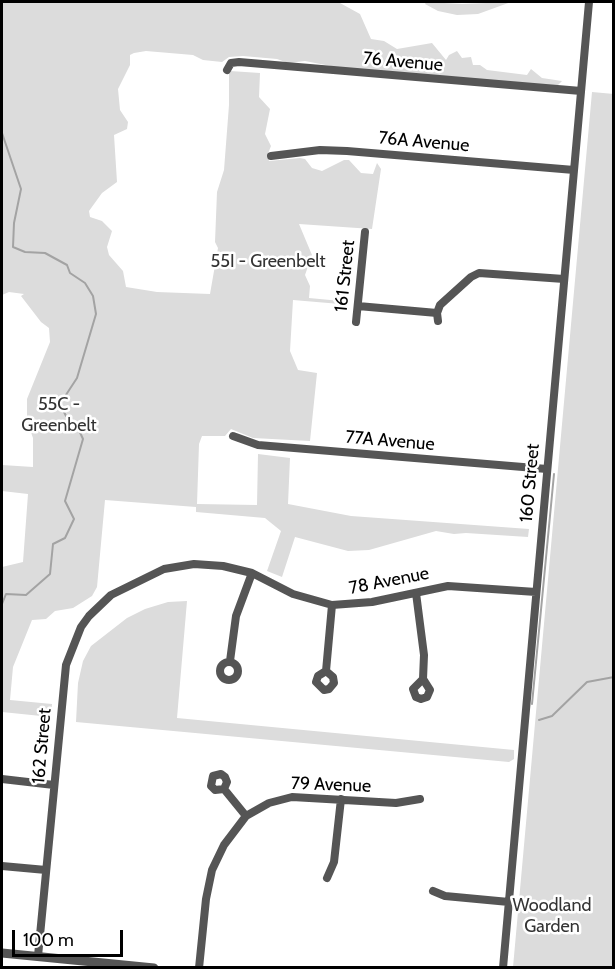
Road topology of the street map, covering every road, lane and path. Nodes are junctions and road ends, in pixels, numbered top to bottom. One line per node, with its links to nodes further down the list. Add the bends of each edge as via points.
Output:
1 (589, 2): 3 (street, 160 Street)
2 (226, 70): 3 (street, 76 Avenue, via 231,63 239,62)
3 (581, 91): 5 (street, 160 Street)
4 (271, 156): 5 (street, 76A Avenue, via 346,151)
5 (574, 170): 7 (street, 160 Street)
6 (364, 232): 8 (street, 161 Street)
7 (564, 279): 8 (street, via 479,273 440,305 437,317); 11 (street, 160 Street)
8 (358, 306): 9 (street, 161 Street)
9 (356, 322)
10 (233, 436): 11 (street, 77A Avenue, via 258,445)
11 (547, 469): 14 (street, 160 Street)
12 (252, 573): 13 (street, 78 Avenue, via 195,564); 16 (street, 78 Avenue, via 293,594); 17 (street, via 236,616)
13 (149, 575): 21 (street, 162 Street, via 99,605 76,638 63,676)
14 (536, 592): 15 (street, 78 Avenue, via 459,585); 30 (street, 160 Street)
15 (416, 593): 16 (street, 78 Avenue, via 360,605); 19 (street)
16 (332, 605): 18 (street)
17 (230, 661)
18 (326, 670)
19 (423, 679)
20 (2, 779): 21 (street)
21 (54, 784): 27 (street, 162 Street)
22 (224, 789): 25 (street)
23 (340, 799): 24 (street, 79 Avenue, via 396,803); 25 (street, 79 Avenue, via 292,797); 28 (street, via 334,862)
24 (420, 799)
25 (246, 816): 34 (street, via 224,845 212,870)
26 (2, 866): 27 (street)
27 (46, 870): 32 (street, 162 Street)
28 (327, 878)
29 (433, 891): 30 (street, via 445,897)
30 (509, 902): 35 (street, 160 Street)
31 (2, 953): 32 (street)
32 (38, 956): 33 (street)
33 (154, 968)
34 (199, 968)
35 (503, 968)

